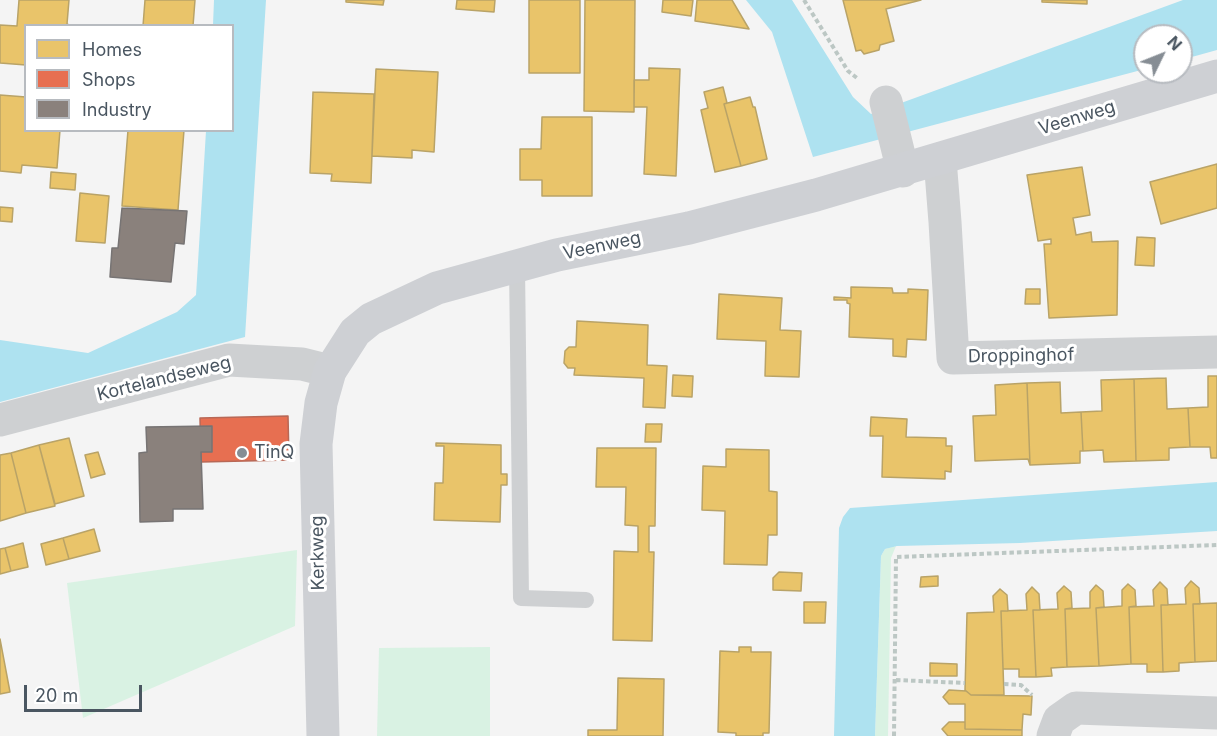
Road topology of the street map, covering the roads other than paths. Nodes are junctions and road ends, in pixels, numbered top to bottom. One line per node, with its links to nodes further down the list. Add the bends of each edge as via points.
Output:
1 (1217, 76): 4 (street, Veenweg)
2 (886, 102): 3 (street)
3 (899, 157): 4 (street, Veenweg); 5 (street, Veenweg, via 700,225)
4 (940, 159): 6 (street, Droppinghof, via 953,358)
5 (518, 266): 7 (street, Veenweg, via 437,288 371,319 355,332); 9 (lane, via 521,598)
6 (1217, 352)
7 (330, 371): 8 (street, Kortelandseweg, via 292,363 229,360); 11 (street, Kerkweg, via 316,444)
8 (0, 420)
9 (586, 600)
10 (1217, 713): 12 (street, via 1076,708 1059,720)
11 (323, 736)
12 (1053, 736)

